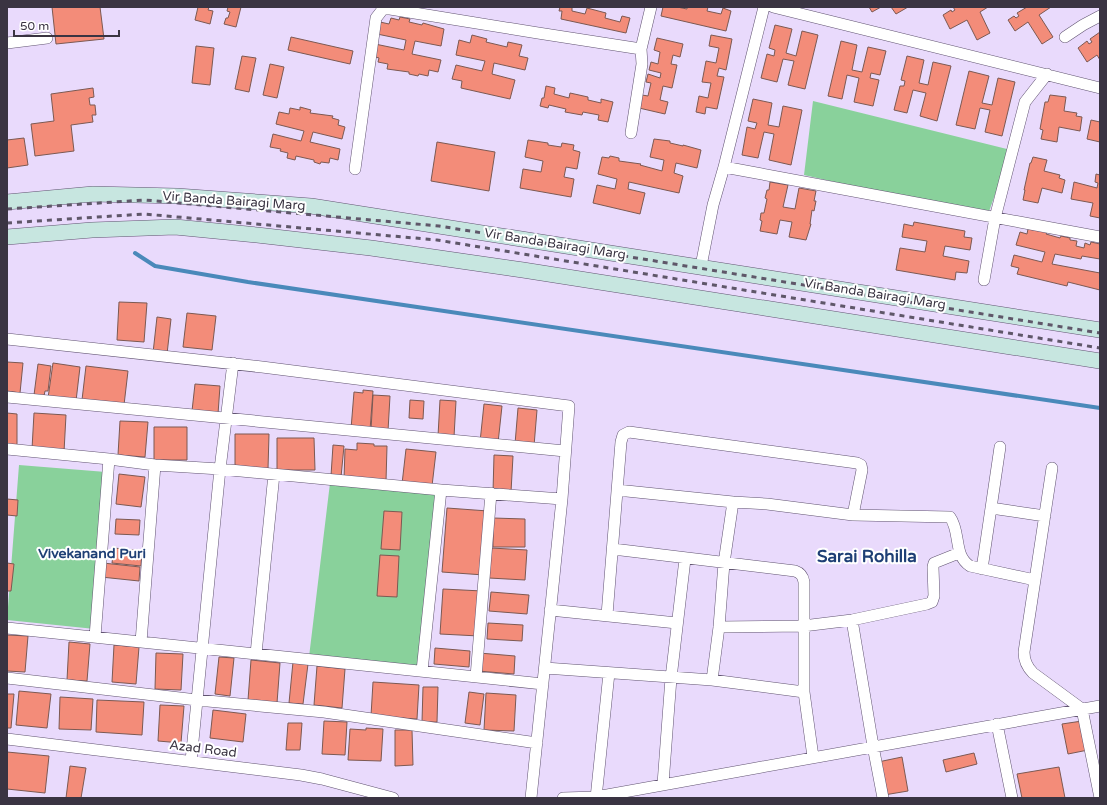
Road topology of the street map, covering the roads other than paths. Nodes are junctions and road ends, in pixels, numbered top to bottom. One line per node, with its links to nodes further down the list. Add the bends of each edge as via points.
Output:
1 (651, 7): 8 (street)
2 (764, 7): 12 (street)
3 (773, 7): 9 (street)
4 (1100, 16): 5 (street)
5 (1065, 37)
6 (47, 38): 7 (street)
7 (7, 43)
8 (641, 49): 11 (street, via 642,64); 13 (street, via 383,9 376,18)
9 (1047, 74): 10 (street); 15 (street, via 1025,102)
10 (1100, 88)
11 (631, 133)
12 (724, 167): 15 (street); 18 (street, via 713,205)
13 (355, 169)
14 (7, 202): 18 (main road, Vir Banda Bairagi Marg, via 108,194 177,196 311,206)
15 (995, 218): 17 (street); 19 (street)
16 (7, 237): 22 (main road, via 175,227 257,235 523,270)
17 (1100, 237)
18 (701, 266): 20 (main road, Vir Banda Bairagi Marg)
19 (984, 280)
20 (1100, 330)
21 (7, 339): 23 (street)
22 (1100, 361)
23 (232, 363): 25 (street); 28 (street, via 569,406)
24 (7, 397): 25 (street)
25 (226, 418): 28 (street); 32 (street)
26 (1000, 447): 39 (street)
27 (7, 449): 29 (street)
28 (565, 451): 37 (street)
29 (109, 459): 30 (street); 55 (street)
30 (155, 465): 32 (street); 56 (street)
31 (1052, 468): 41 (street)
32 (220, 469): 33 (street); 57 (street)
33 (274, 474): 34 (street); 58 (street)
34 (441, 490): 36 (street); 60 (street)
35 (617, 490): 38 (street); 40 (street, via 623,434 638,432 857,463 861,465 862,470); 42 (street)
36 (491, 493): 37 (street); 62 (street)
37 (562, 499): 48 (street)
38 (733, 502): 40 (street); 45 (street)
39 (991, 508): 41 (street); 46 (street)
40 (853, 515): 43 (street, via 950,517 954,523)
41 (1045, 516): 47 (street)
42 (613, 549): 44 (street); 49 (street)
43 (959, 553): 46 (street, via 965,563); 50 (street, via 934,563 932,602)
44 (685, 558): 45 (street); 51 (street)
45 (724, 563): 52 (street, via 800,573 803,577); 53 (street)
46 (982, 569): 47 (street)
47 (1035, 580): 70 (street, via 1024,659 1032,673)
48 (550, 610): 49 (street); 59 (street)
49 (607, 615): 51 (street)
50 (852, 620): 52 (street); 74 (street)
51 (677, 623): 64 (street)
52 (803, 626): 53 (street); 67 (street)
53 (719, 627): 65 (street)
54 (7, 628): 55 (street)
55 (95, 637): 56 (street)
56 (141, 642): 57 (street)
57 (202, 649): 58 (street); 68 (street)
58 (256, 654): 60 (street)
59 (545, 668): 61 (street); 66 (street)
60 (422, 671): 62 (street)
61 (609, 673): 64 (street); 79 (street)
62 (476, 677): 66 (street)
63 (7, 678): 68 (street)
64 (670, 678): 65 (street); 77 (street)
65 (712, 680): 67 (street)
66 (543, 684): 73 (street)
67 (804, 692): 75 (street)
68 (198, 700): 73 (street, via 324,712); 76 (street)
69 (1100, 706): 70 (street)
70 (1082, 709): 71 (street); 78 (street)
71 (996, 724): 74 (street); 84 (street)
72 (7, 739): 76 (street, Azad Road)
73 (537, 743): 81 (street)
74 (873, 746): 75 (street); 83 (street)
75 (813, 757): 77 (street)
76 (191, 761): 80 (street, Azad Road, via 300,775)
77 (663, 784): 79 (street)
78 (1099, 793)
79 (596, 797): 82 (street)
80 (392, 798)
81 (531, 798)
82 (563, 798)
83 (883, 798)
84 (1012, 798)

